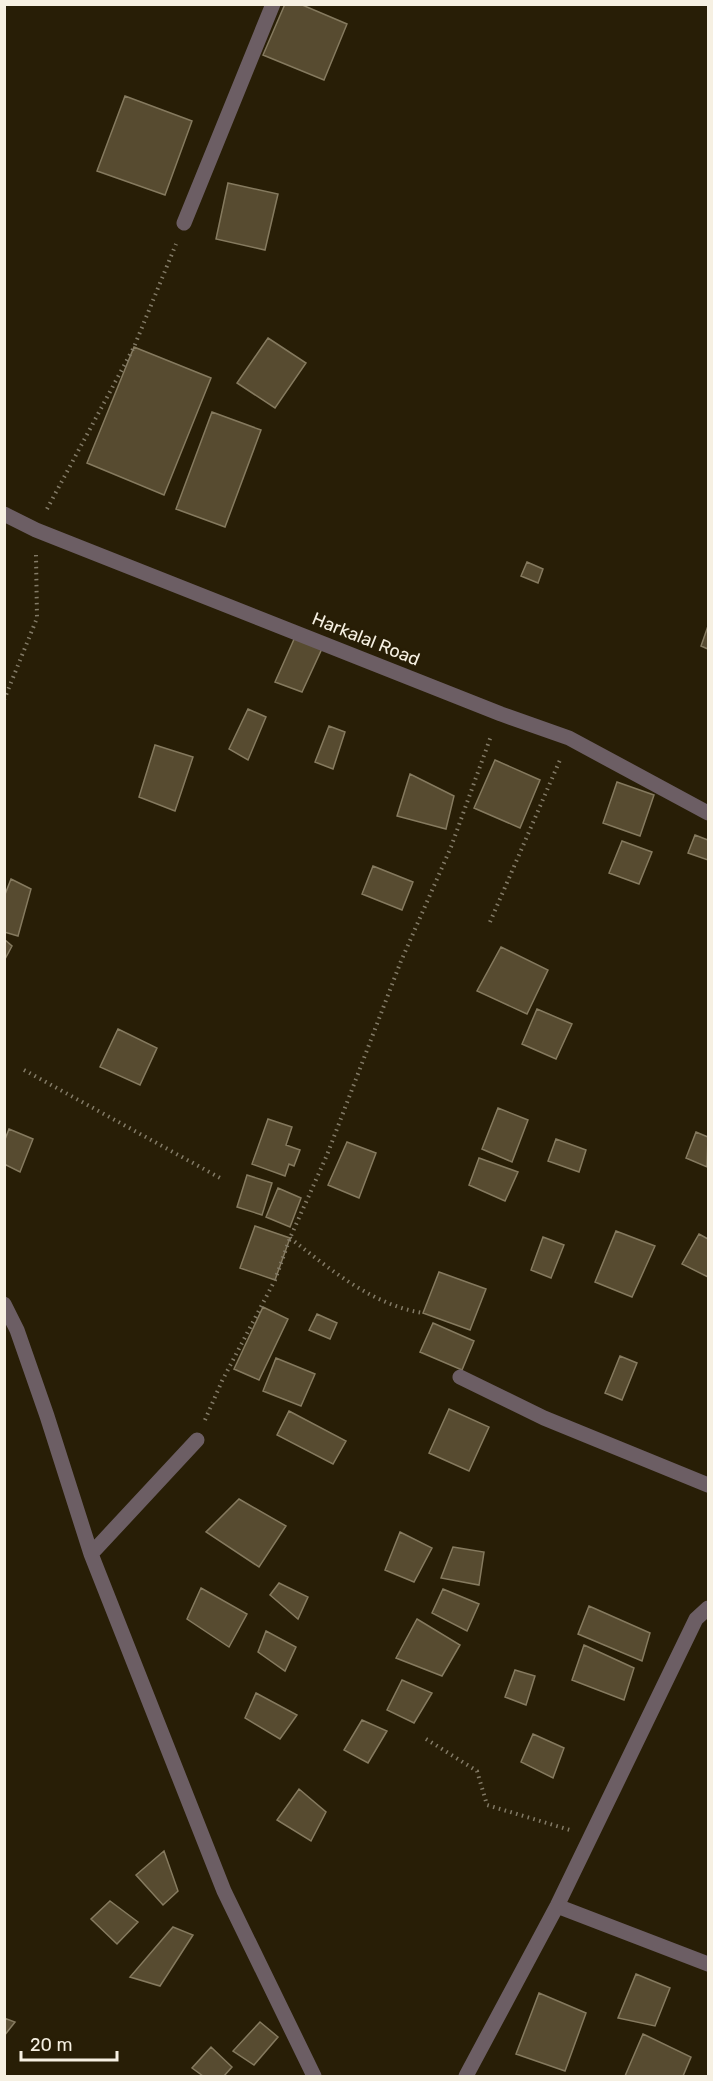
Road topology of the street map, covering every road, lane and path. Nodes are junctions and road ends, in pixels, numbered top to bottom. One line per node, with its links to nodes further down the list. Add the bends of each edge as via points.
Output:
1 (273, 4): 2 (street)
2 (184, 224): 4 (path, via 135,347)
3 (4, 514): 4 (street, Harkalal Road)
4 (36, 530): 5 (path, via 37,618); 6 (street, Harkalal Road)
5 (4, 700)
6 (501, 714): 7 (street, Harkalal Road); 12 (path, via 327,1155)
7 (569, 738): 8 (street, Harkalal Road); 9 (path)
8 (708, 813)
9 (490, 922)
10 (24, 1070): 11 (path)
11 (222, 1179)
12 (290, 1238): 14 (path, via 342,1278 398,1309); 16 (path, via 274,1280)
13 (4, 1304): 18 (street, via 17,1330)
14 (423, 1313)
15 (460, 1377): 17 (street, via 544,1418)
16 (196, 1440): 18 (street)
17 (708, 1485)
18 (92, 1554): 24 (street, via 224,1891)
19 (708, 1608): 21 (street, via 696,1619)
20 (426, 1739): 21 (path, via 477,1771 488,1805)
21 (591, 1836): 22 (street)
22 (557, 1906): 23 (street); 25 (street)
23 (708, 1964)
24 (314, 2076)
25 (466, 2076)

